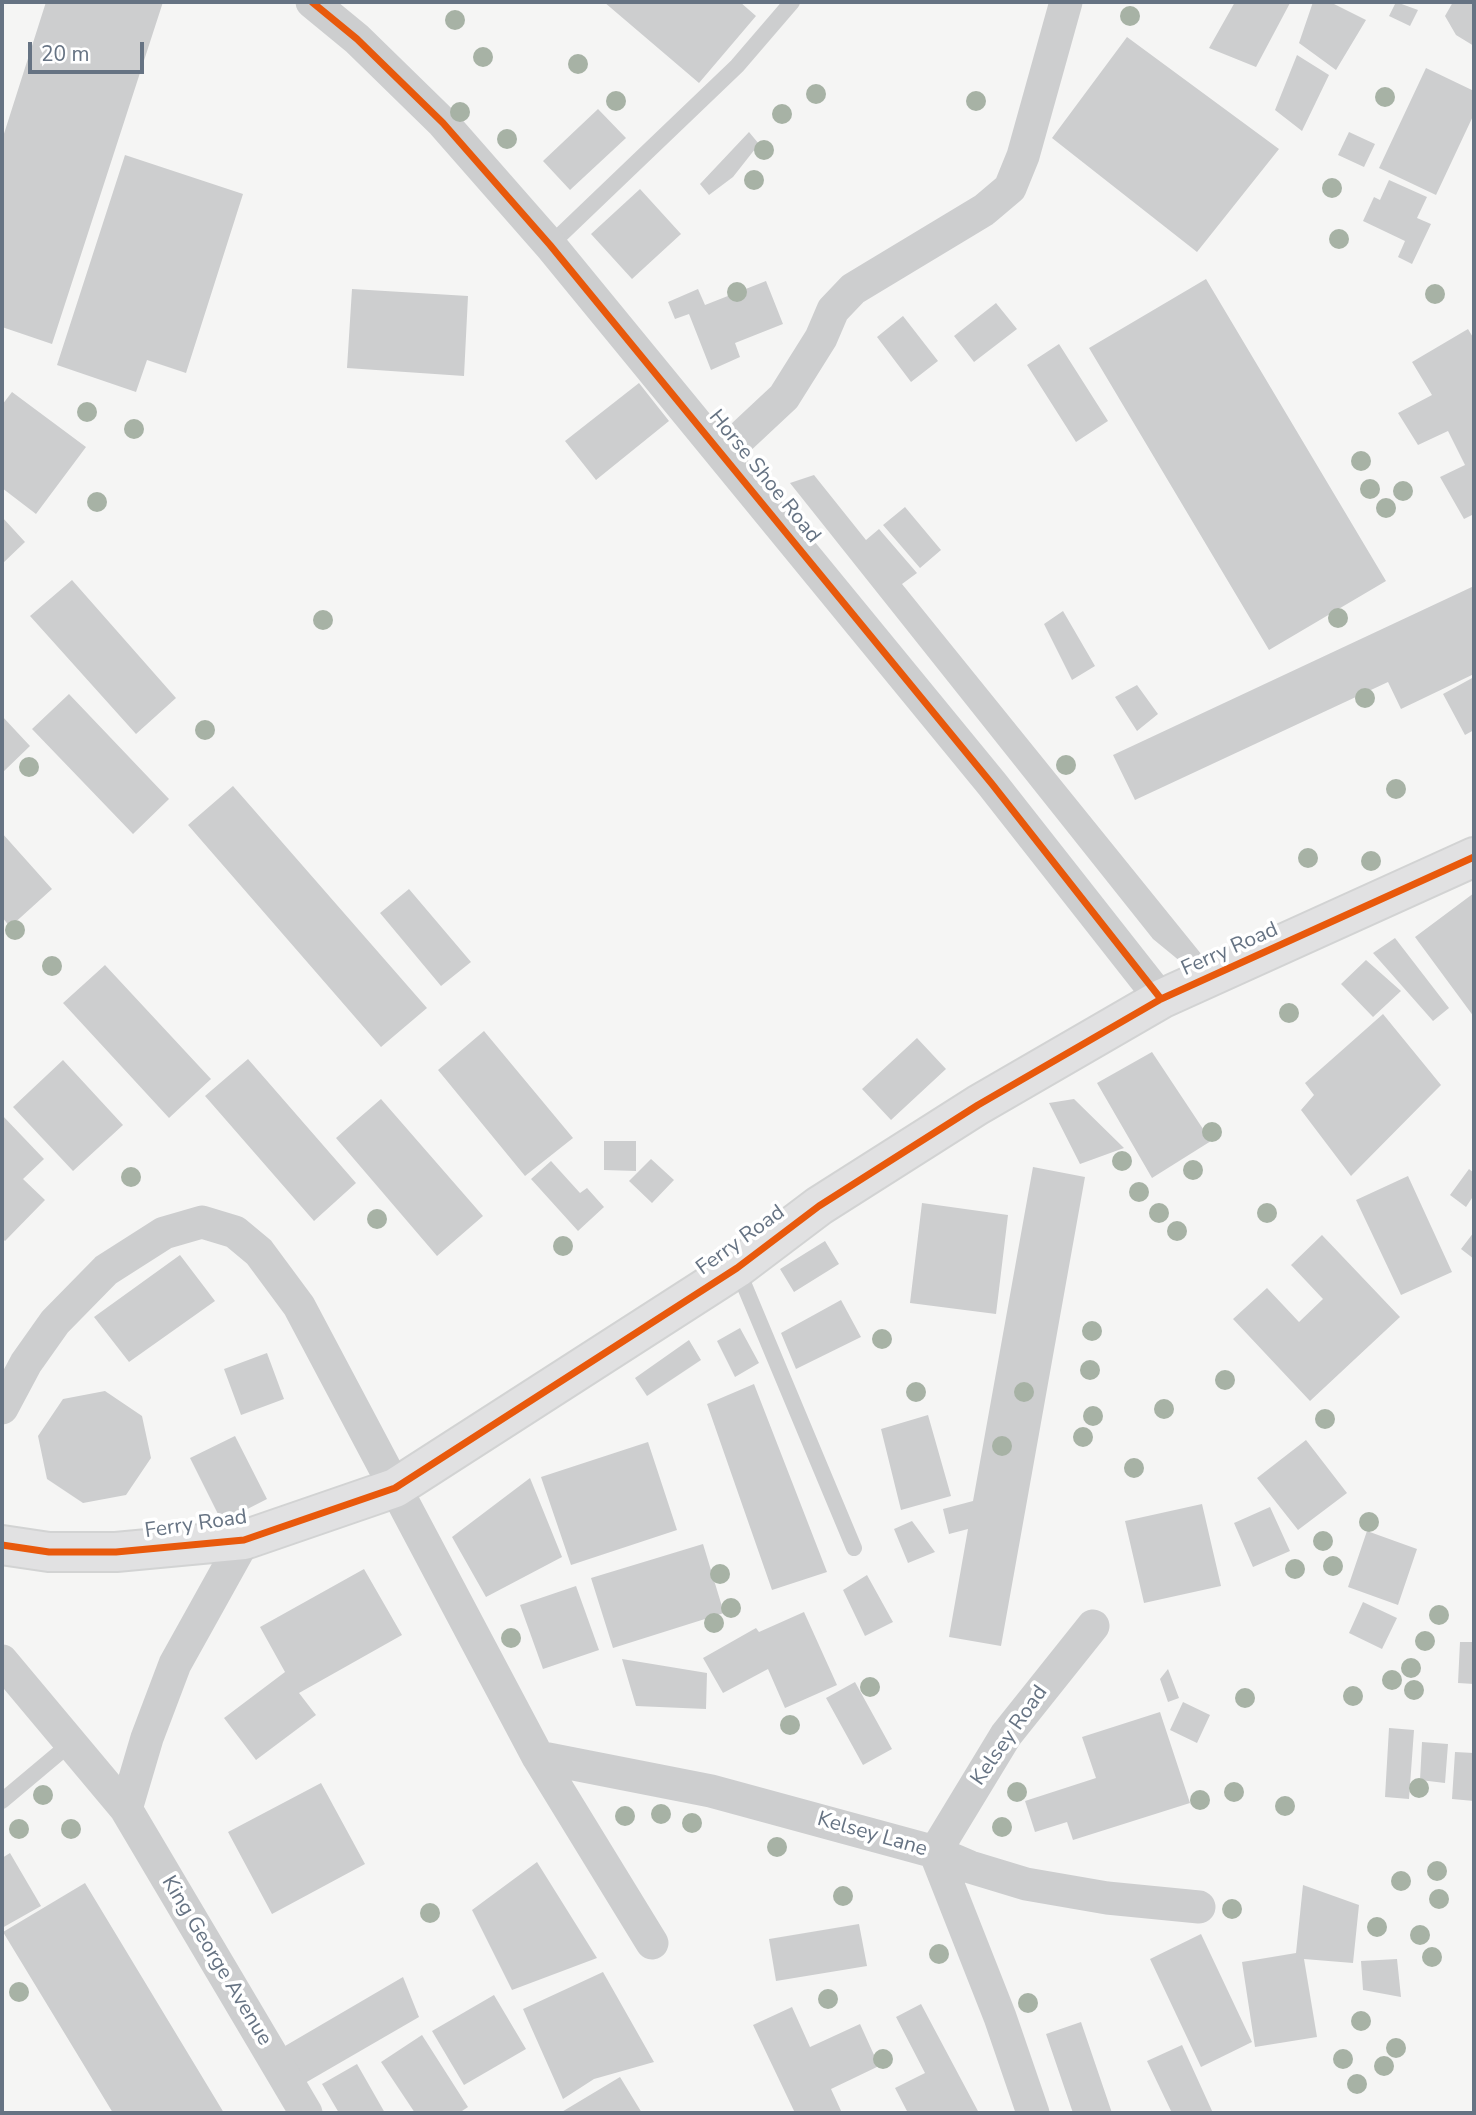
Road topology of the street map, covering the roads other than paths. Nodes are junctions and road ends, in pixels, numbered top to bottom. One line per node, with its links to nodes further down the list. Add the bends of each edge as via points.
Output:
1 (312, 2): 4 (street, Horse Shoe Road, via 357,39 443,124)
2 (792, 2): 4 (lane, via 737,66)
3 (1066, 2): 5 (street, via 1010,188 984,210 853,289 833,310 784,397)
4 (550, 245): 5 (street, Horse Shoe Road)
5 (723, 454): 7 (street, Horse Shoe Road)
6 (1474, 857): 7 (street, Ferry Road)
7 (1161, 999): 8 (street, Ferry Road, via 978,1105 819,1206)
8 (737, 1268): 10 (street, Ferry Road); 13 (lane)
9 (2, 1408): 10 (street, via 55,1322 106,1270 163,1233 202,1222 235,1232 259,1252 299,1306)
10 (396, 1488): 11 (street, Ferry Road); 17 (street)
11 (244, 1539): 12 (street, Ferry Road, via 116,1552 49,1552); 19 (street, via 175,1664 146,1738)
12 (2, 1545)
13 (854, 1548)
14 (1093, 1626): 20 (street, Kelsey Road, via 1006,1735)
15 (2, 1661): 16 (street, King George Avenue)
16 (71, 1743): 18 (lane); 19 (street, King George Avenue)
17 (538, 1757): 20 (street, Kelsey Lane, via 711,1791); 22 (street)
18 (2, 1801)
19 (126, 1809): 23 (street, King George Avenue)
20 (935, 1852): 21 (street, via 1026,1884); 24 (street, Kelsey Lane, via 996,2006)
21 (1199, 1907)
22 (652, 1943)
23 (306, 2113)
24 (1032, 2113)

